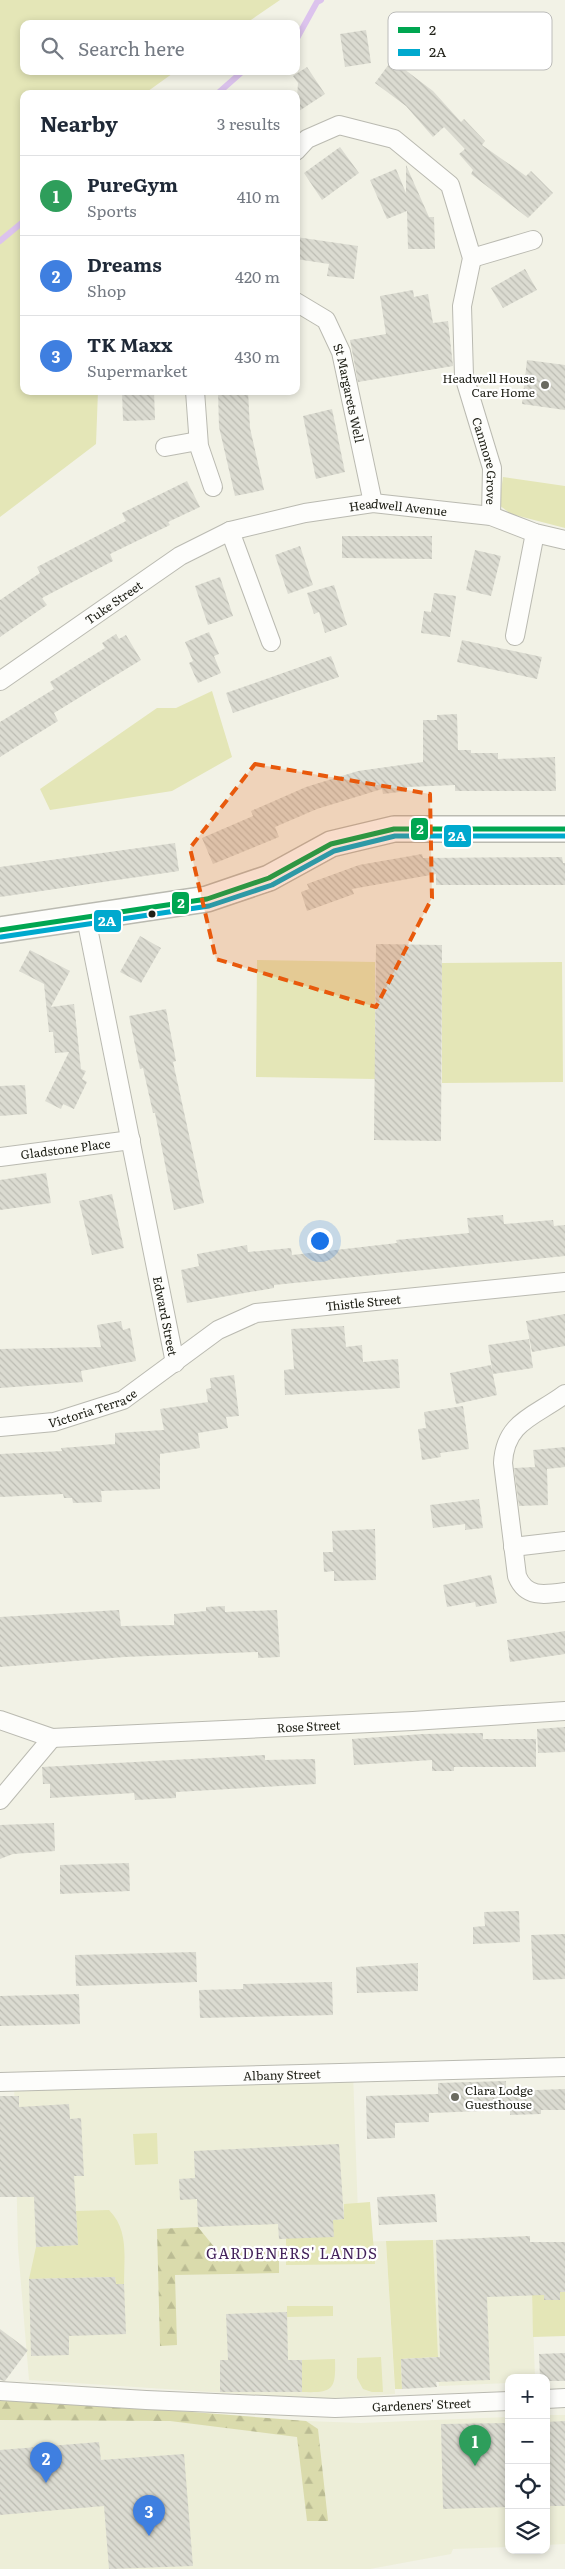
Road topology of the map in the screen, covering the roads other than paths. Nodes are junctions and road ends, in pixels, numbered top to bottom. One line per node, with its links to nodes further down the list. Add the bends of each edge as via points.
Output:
1 (300, 147): 3 (street, Canmore Grove, via 307,139 339,125 394,139 450,185)
2 (533, 240): 3 (street)
3 (472, 258): 10 (street, Canmore Grove, via 462,306 464,376 492,468)
4 (300, 304): 9 (street, St Margarets Well, via 326,320 341,352)
5 (195, 395): 6 (street)
6 (198, 441): 7 (street); 8 (street)
7 (165, 447)
8 (213, 487)
9 (373, 502): 10 (street, Headwell Avenue); 11 (street, Headwell Avenue, via 305,513)
10 (491, 516): 12 (street, Headwell Avenue)
11 (230, 532): 15 (street); 16 (street, Tuke Street, via 180,556)
12 (535, 534): 13 (street, Headwell Avenue); 14 (street)
13 (565, 540)
14 (515, 636)
15 (271, 642)
16 (0, 681)
17 (565, 829): 18 (street, via 394,829 331,844 269,878 207,899)
18 (86, 918): 19 (street); 20 (street, Edward Street)
19 (0, 930)
20 (131, 1140): 21 (street, Gladstone Place); 23 (street, Edward Street)
21 (0, 1157)
22 (565, 1282): 23 (street, Thistle Street, via 256,1313 218,1330)
23 (175, 1363): 25 (street, Victoria Terrace, via 123,1400 54,1422)
24 (565, 1394): 27 (street, via 520,1424 510,1433 504,1447)
25 (0, 1427)
26 (565, 1541): 27 (street)
27 (512, 1547): 28 (street, via 521,1585 538,1596)
28 (565, 1592)
29 (565, 1710): 31 (street, Rose Street)
30 (0, 1720): 31 (street)
31 (52, 1738): 32 (street)
32 (0, 1800)
33 (565, 2067): 34 (street, Albany Street)
34 (0, 2082)
35 (0, 2391): 38 (street, Gardeners' Street, via 335,2408)
36 (565, 2398): 37 (street)
37 (550, 2399)
38 (505, 2400)

